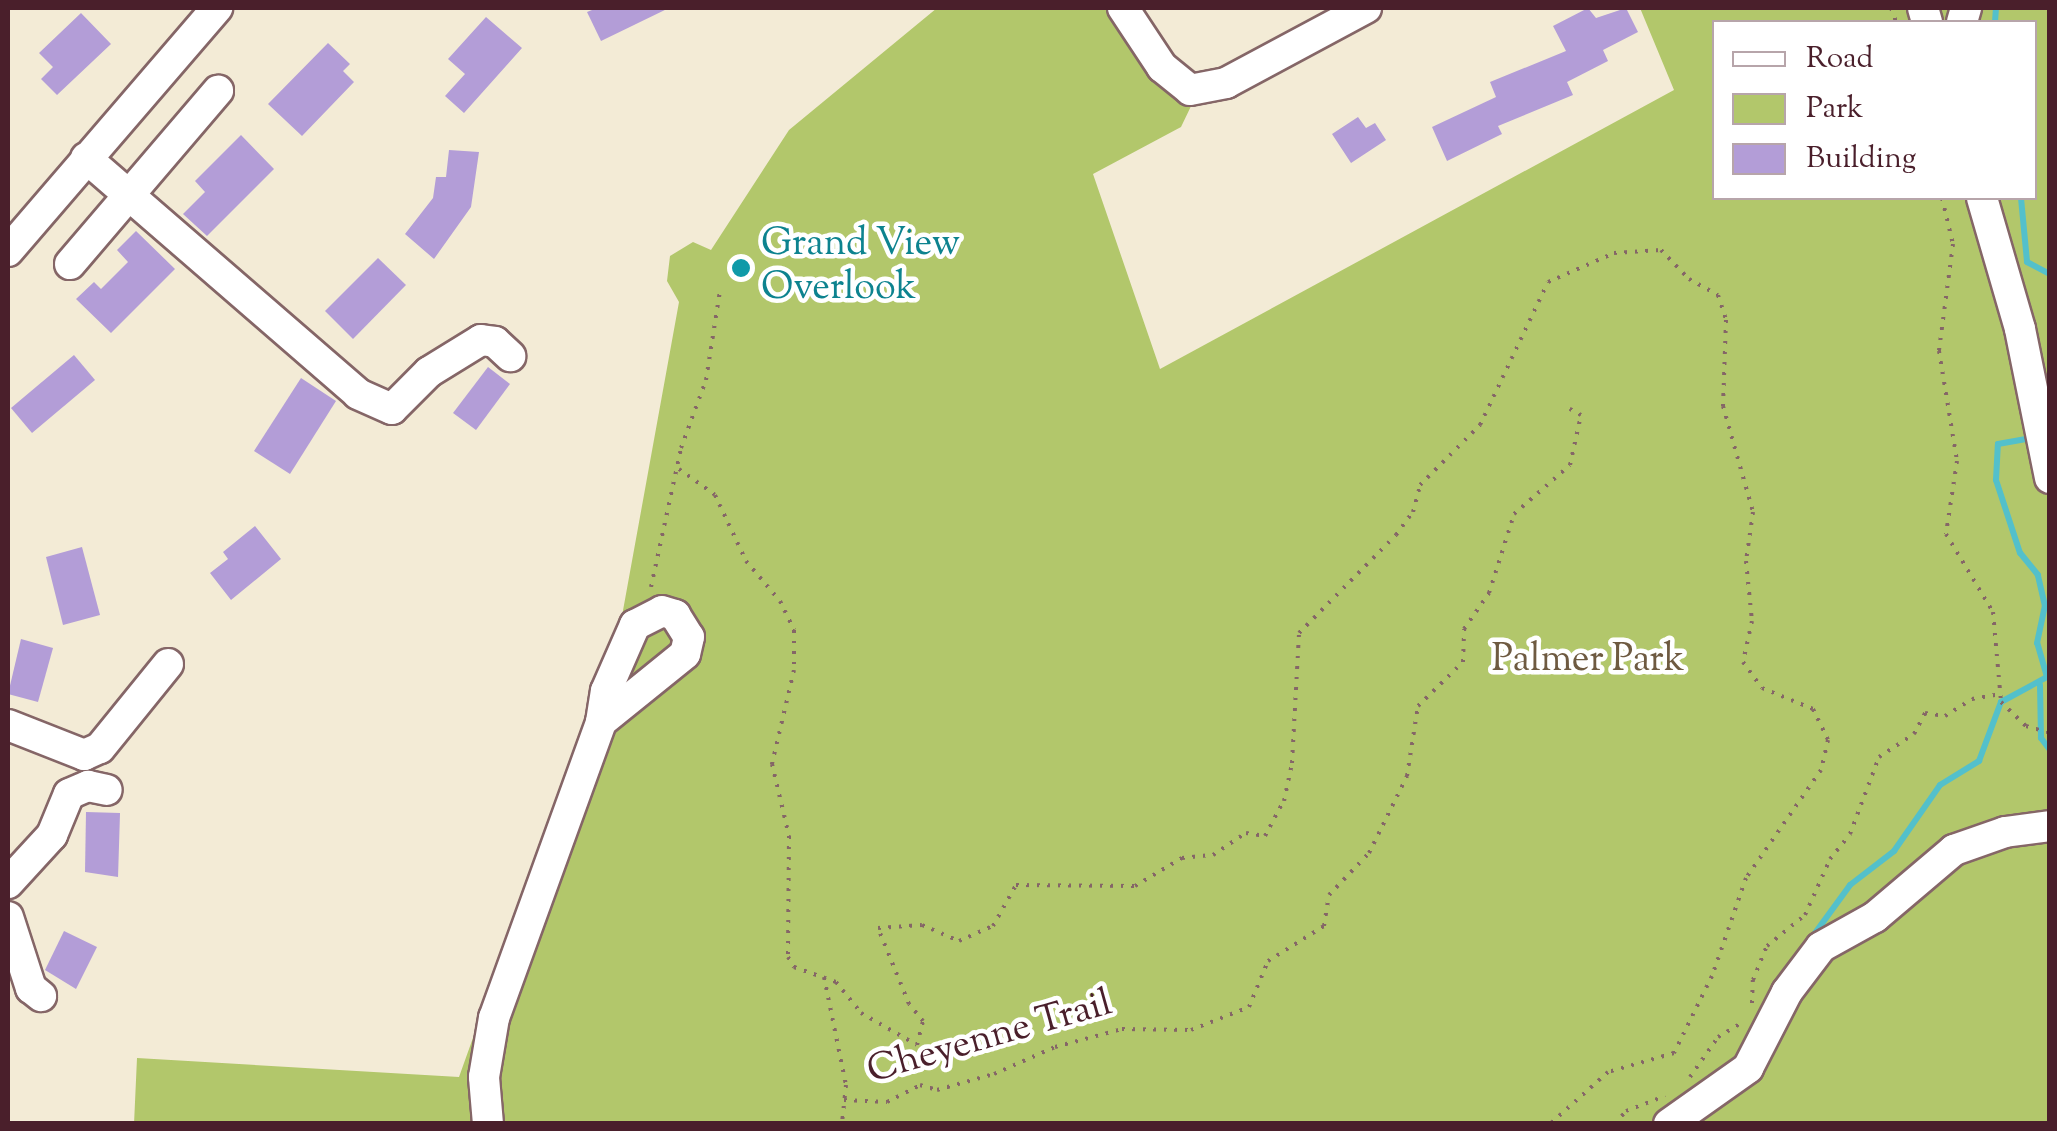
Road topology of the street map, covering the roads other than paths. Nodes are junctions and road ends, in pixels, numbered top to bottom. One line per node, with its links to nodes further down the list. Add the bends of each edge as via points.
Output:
1 (217, 8): 5 (street)
2 (1124, 8): 3 (street, via 1162,67 1190,90 1226,83)
3 (1366, 8)
4 (218, 91): 6 (street)
5 (86, 158): 6 (street); 8 (street)
6 (129, 196): 9 (street); 10 (street, via 358,394 392,409 429,372 481,340 496,342)
7 (1983, 200): 11 (street, via 2020,329)
8 (8, 251)
9 (70, 264)
10 (510, 356)
11 (2050, 478)
12 (168, 664): 14 (street, via 100,748 84,755)
13 (601, 722): 13 (street, via 685,654 686,624 662,612 635,625 606,691); 21 (street, via 494,1018 484,1077)
14 (8, 725)
15 (108, 790): 17 (street, via 88,786 69,794 52,836)
16 (2050, 826): 20 (street, via 2005,832 1954,850 1875,917 1822,947 1788,992 1748,1068)
17 (8, 882)
18 (8, 917): 19 (street, via 31,988)
19 (41, 996)
20 (1672, 1109)
21 (488, 1124)

